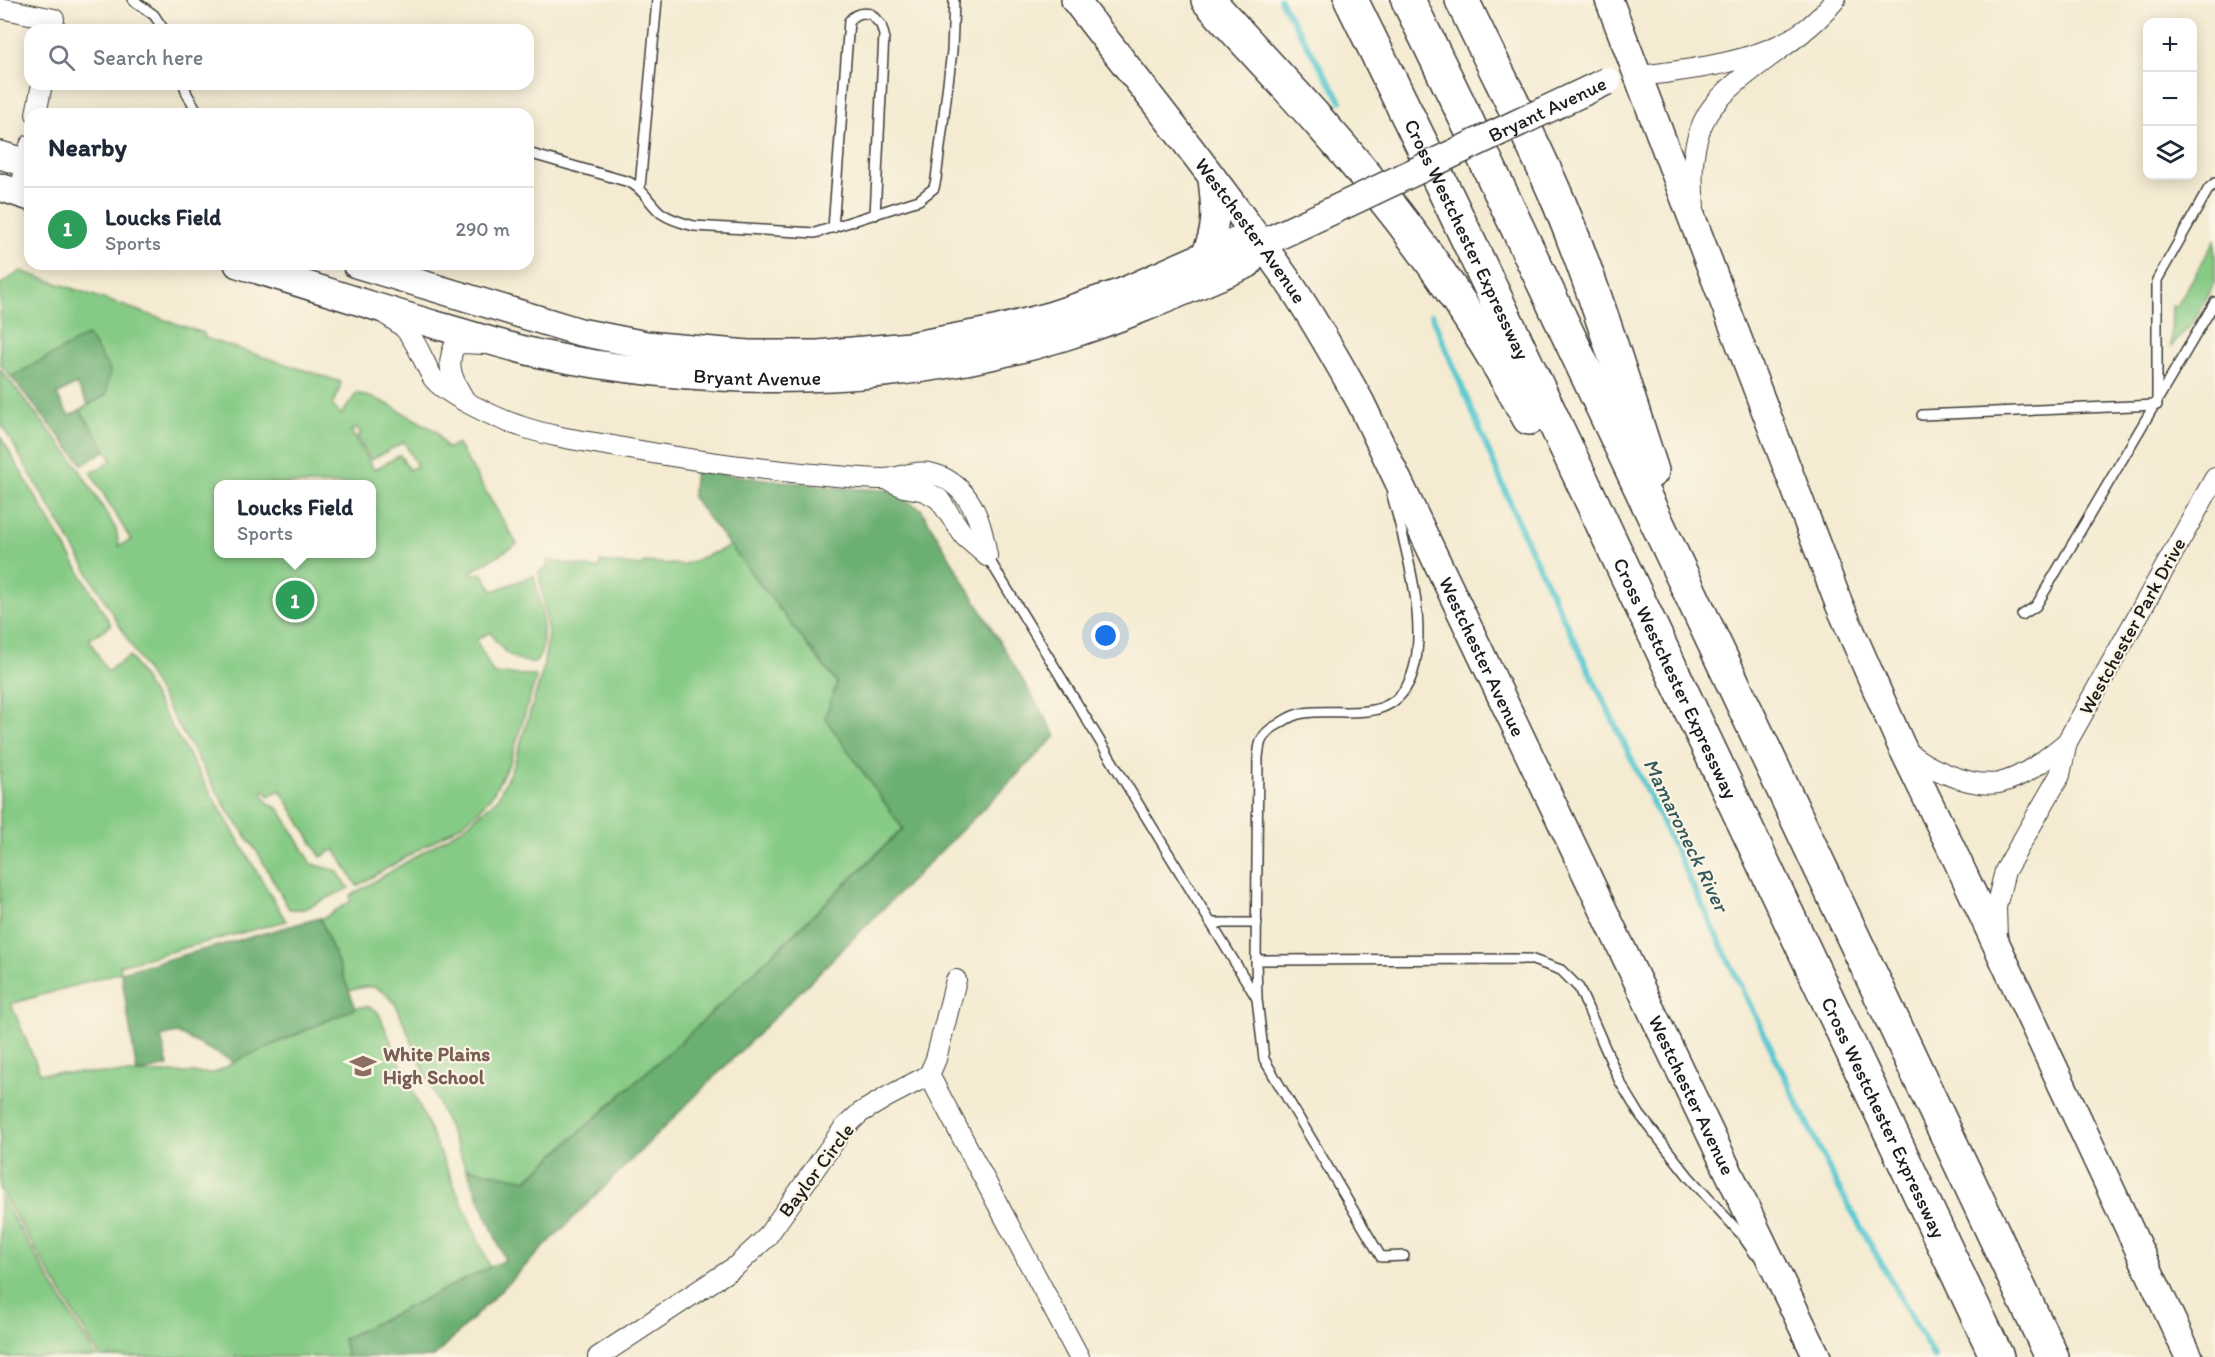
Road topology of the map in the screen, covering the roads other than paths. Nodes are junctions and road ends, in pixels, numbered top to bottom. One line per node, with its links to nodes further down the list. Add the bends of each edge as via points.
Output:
1 (133, 0): 13 (lane)
2 (657, 0): 26 (lane)
3 (954, 0): 28 (lane, via 952,51 934,188 920,200)
4 (1075, 0): 24 (main road, Westchester Avenue)
5 (1208, 0): 46 (highway, via 1348,154 1429,257 1493,355)
6 (1351, 0): 46 (highway, Cross Westchester Expressway)
7 (1408, 0): 44 (highway)
8 (1462, 0): 44 (highway, via 1535,147 1576,245)
9 (1609, 0): 15 (main road)
10 (1835, 0): 14 (street, Bryant Avenue)
11 (0, 8): 12 (street)
12 (55, 16)
13 (160, 24)
14 (1803, 32): 15 (street, Bryant Avenue, via 1758,53 1709,67); 30 (street, via 1736,84 1708,114 1692,168)
15 (1639, 76): 30 (main road); 31 (main road, Bryant Avenue, bridge, via 1607,81)
16 (41, 90): 18 (street)
17 (186, 90): 19 (lane)
18 (37, 108)
19 (195, 108)
20 (0, 155): 22 (main road)
21 (534, 155): 26 (lane)
22 (24, 157)
23 (24, 172): 27 (street)
24 (1212, 178): 31 (main road, Westchester Avenue); 32 (main road, via 1216,218)
25 (2215, 183): 39 (lane, via 2157,280)
26 (640, 187): 29 (lane, via 660,212 694,226 797,232)
27 (17, 192)
28 (876, 214): 29 (lane); 29 (lane, via 884,35 872,14 858,14 849,21)
29 (833, 228)
30 (1697, 231): 48 (main road, via 1826,572)
31 (1261, 244): 32 (main road, Bryant Avenue, via 1237,241); 37 (main road, Bryant Avenue, via 1248,264 1113,321 1042,343 941,365 800,379 706,376 606,365); 41 (main road, Westchester Avenue, via 1326,341)
32 (1204, 256): 34 (main road, Bryant Avenue, via 1092,303 995,330 886,349 809,354 715,352 646,345 514,313)
33 (257, 270): 36 (main road, Bryant Avenue)
34 (375, 270)
35 (2215, 302): 39 (lane)
36 (377, 307): 37 (main road, Bryant Avenue); 38 (street, via 406,330 434,380)
37 (502, 344): 38 (street, via 461,343 454,347 450,373)
38 (464, 399): 43 (street, via 519,426 688,460 886,479 926,473 941,477 963,491 971,502 984,532)
39 (2157, 405): 40 (lane); 45 (lane, via 2036,606)
40 (1922, 415)
41 (1377, 435): 50 (lane, via 1414,582 1419,637 1415,660 1409,683 1389,703 1361,712 1301,713 1272,728 1261,740); 57 (main road, Westchester Avenue)
42 (2215, 478): 47 (street, Westchester Park Drive)
43 (987, 556): 49 (lane)
44 (1699, 613): 62 (highway)
45 (2022, 615)
46 (1650, 624): 61 (highway, Cross Westchester Expressway)
47 (2067, 742): 48 (street, Westchester Park Drive, via 2016,777 1998,783 1968,780 1929,767); 51 (street, Westchester Park Drive, via 2060,775 2006,871 1996,907)
48 (1901, 745): 51 (main road)
49 (1211, 923): 50 (lane); 54 (lane)
50 (1257, 923): 52 (lane)
51 (1998, 947): 63 (main road)
52 (1256, 960): 54 (lane); 57 (lane, via 1530,959 1561,970 1579,987 1620,1082 1640,1115 1741,1234)
53 (956, 980): 55 (street, via 936,1059)
54 (1257, 999): 56 (lane, via 1264,1059 1381,1257)
55 (928, 1075): 58 (street, Baylor Circle, via 860,1113 843,1129 766,1238 736,1266); 59 (street)
56 (1404, 1256)
57 (1796, 1313): 60 (main road, Westchester Avenue)
58 (598, 1357)
59 (1079, 1357)
60 (1817, 1357)
61 (1997, 1357)
62 (2052, 1357)
63 (2189, 1357)

